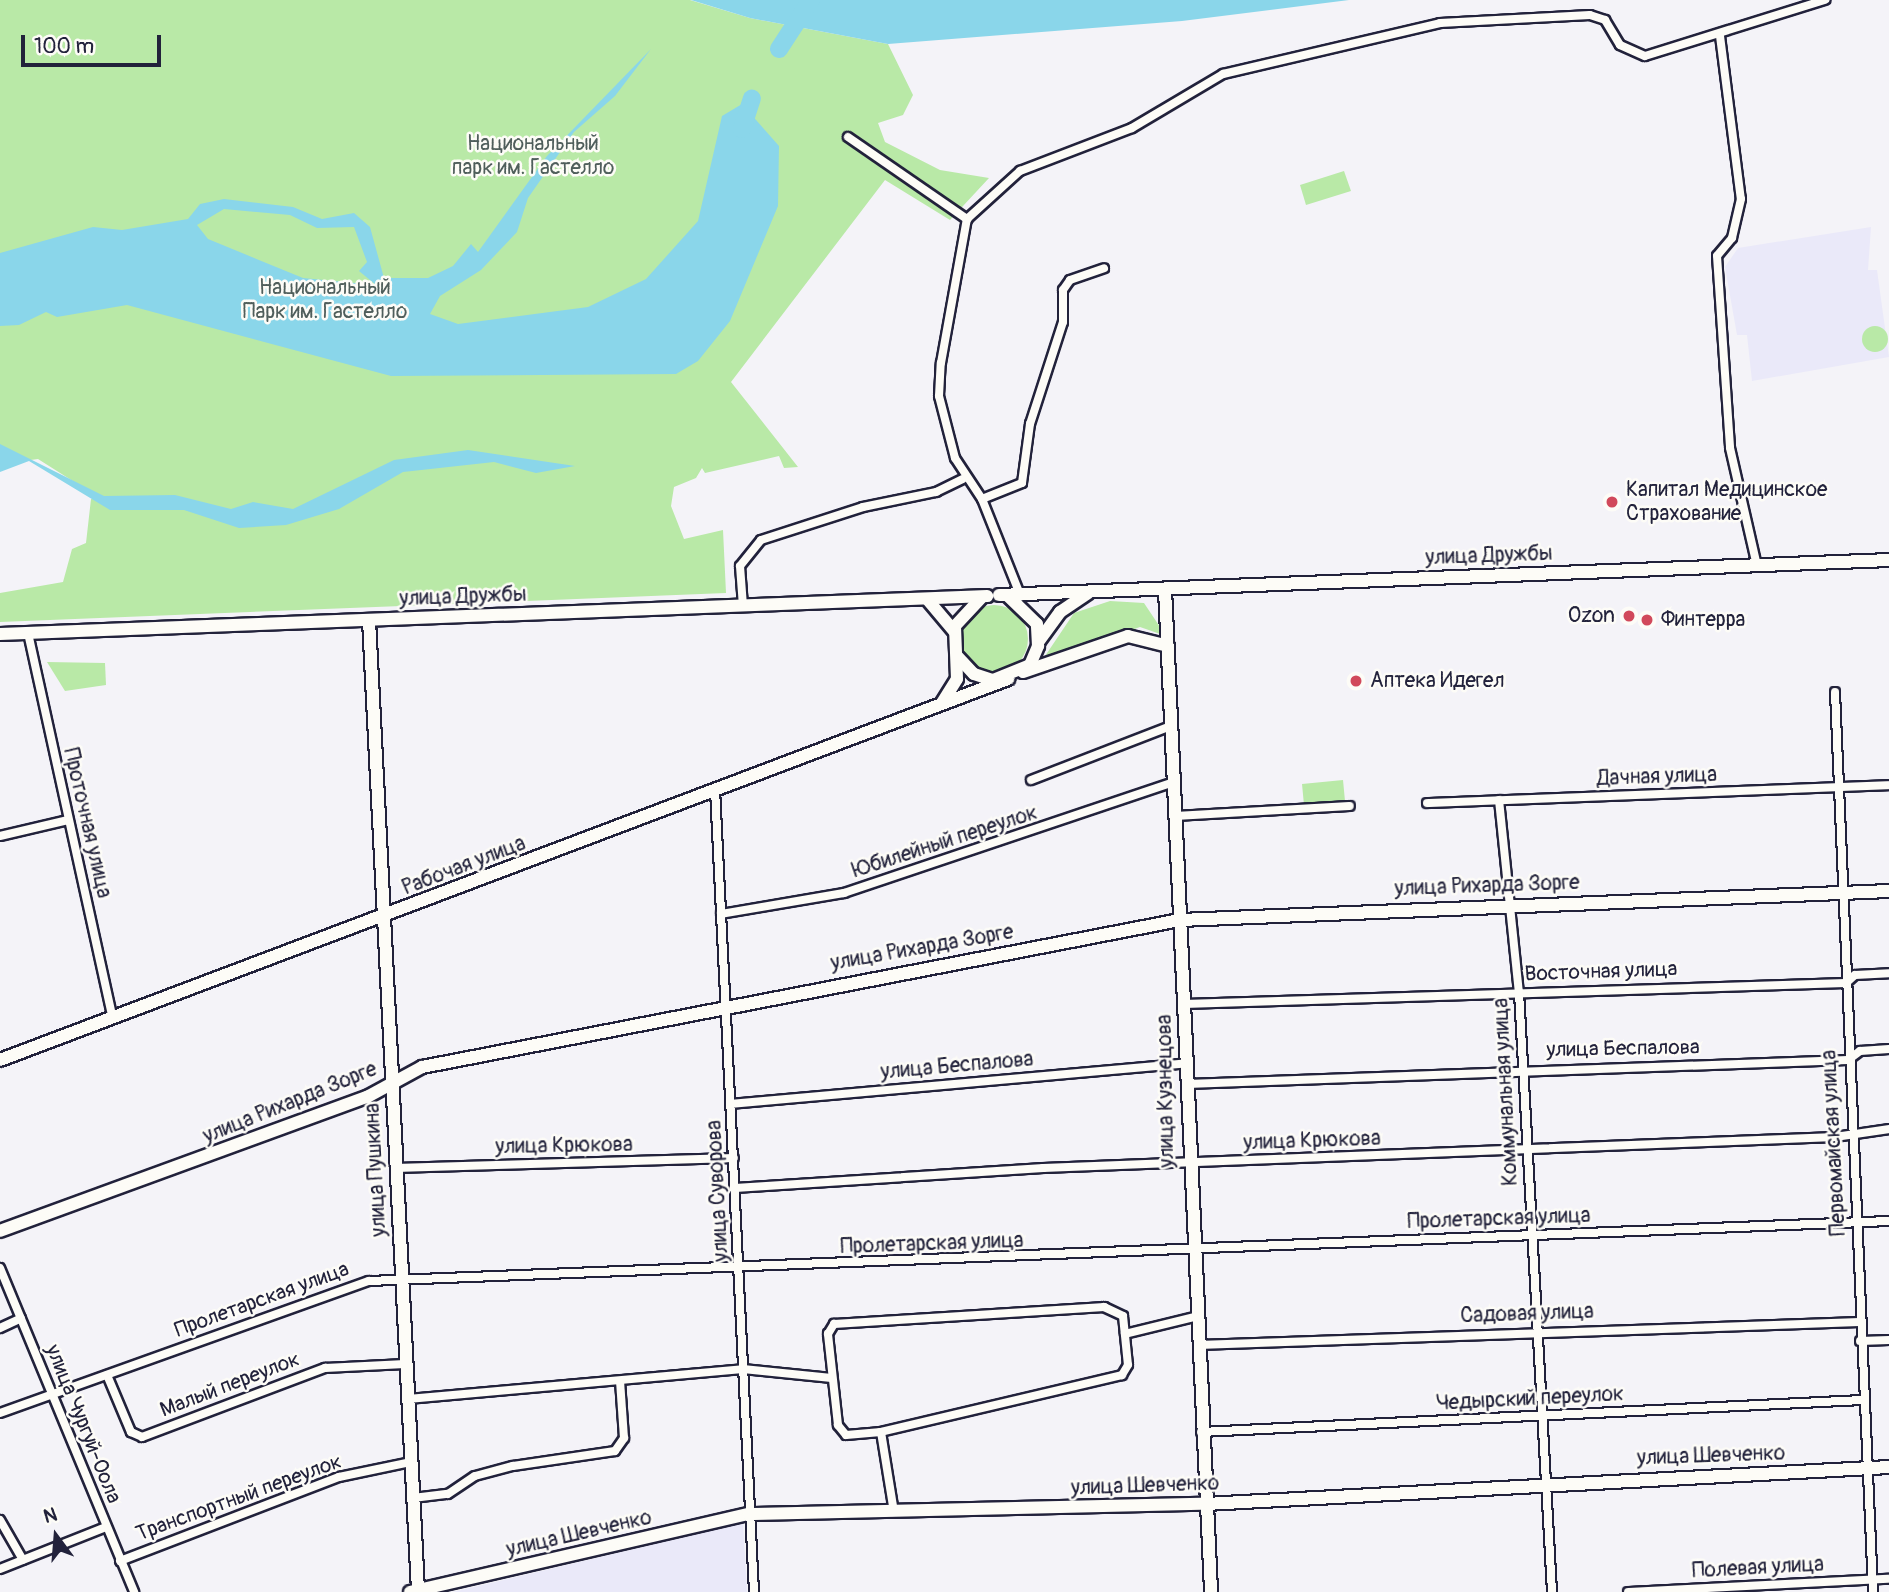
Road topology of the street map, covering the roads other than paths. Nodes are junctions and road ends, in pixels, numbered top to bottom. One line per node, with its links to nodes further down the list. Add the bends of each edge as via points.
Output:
1 (1825, 0): 2 (street)
2 (1720, 36): 4 (street, via 1645,56 1620,44 1598,16 1515,15 1440,23 1252,64 1193,88 1104,141 1020,171); 9 (street, via 1741,199 1732,238 1717,256 1730,448)
3 (848, 137): 4 (street)
4 (967, 219): 6 (street, via 939,378 943,419)
5 (1104, 268): 7 (street, via 1070,280 1063,290 1063,322 1030,424 1022,482)
6 (963, 479): 7 (street); 15 (street, via 936,492 863,506 761,540 740,566)
7 (982, 499): 14 (street)
8 (1889, 560): 9 (street, улица Дружбы)
9 (1757, 566): 10 (street, улица Дружбы)
10 (1165, 589): 11 (street, улица Дружбы); 21 (street, улица Кузнецова)
11 (1091, 592): 14 (street, улица Дружбы); 20 (street, via 1060,612)
12 (993, 596): 13 (street, улица Дружбы); 14 (street); 17 (street, via 965,609)
13 (927, 599): 15 (street, улица Дружбы); 17 (street)
14 (1023, 600): 20 (street)
15 (743, 606): 16 (street, улица Дружбы)
16 (369, 620): 18 (street, улица Дружбы); 42 (street, улица Пушкина)
17 (954, 631): 22 (street)
18 (28, 633): 19 (street, улица Дружбы); 36 (street, Проточная улица)
19 (0, 634)
20 (1039, 641): 23 (street)
21 (1168, 646): 23 (street, Рабочая улица, via 1128,636); 26 (street, улица Кузнецова)
22 (958, 657): 23 (street, via 979,677); 25 (street, via 954,688)
23 (1014, 676): 25 (street, Рабочая улица)
24 (1835, 692): 30 (street, Первомайская улица)
25 (941, 704): 31 (street, Рабочая улица)
26 (1171, 726): 27 (street); 28 (street, улица Кузнецова)
27 (1031, 780)
28 (1174, 782): 35 (street, улица Кузнецова); 41 (street, Юбилейный переулок, via 844,892)
29 (1889, 785): 30 (street, Дачная улица)
30 (1837, 788): 32 (street, Дачная улица); 39 (street, Первомайская улица)
31 (715, 789): 41 (street, улица Суворова); 42 (street, Рабочая улица)
32 (1499, 800): 33 (street, Дачная улица); 40 (street, Коммунальная улица)
33 (1427, 803)
34 (1350, 806): 35 (street)
35 (1175, 816): 43 (street, улица Кузнецова)
36 (68, 820): 37 (street); 49 (street, Проточная улица)
37 (0, 836)
38 (1889, 891): 39 (street, улица Рихарда Зорге)
39 (1839, 893): 40 (street, улица Рихарда Зорге); 45 (street, Первомайская улица)
40 (1509, 903): 43 (street, улица Рихарда Зорге); 46 (street, Коммунальная улица)
41 (721, 914): 47 (street, улица Суворова)
42 (383, 918): 49 (street, Рабочая улица); 55 (street, улица Пушкина)
43 (1180, 920): 47 (street, улица Рихарда Зорге); 48 (street, улица Кузнецова)
44 (1889, 973): 45 (street, Восточная улица, via 1855,975)
45 (1846, 983): 46 (street, Восточная улица); 52 (street, Первомайская улица)
46 (1519, 992): 48 (street, Восточная улица); 54 (street, Коммунальная улица)
47 (726, 1004): 55 (street, улица Рихарда Зорге, via 422,1068); 57 (street, улица Суворова)
48 (1184, 1004): 53 (street, улица Кузнецова)
49 (114, 1020): 51 (street, Рабочая улица)
50 (1889, 1049): 52 (street, улица Беспалова, via 1860,1051)
51 (0, 1060)
52 (1848, 1060): 54 (street, улица Беспалова); 59 (street, Первомайская улица)
53 (1186, 1063): 56 (street, улица Кузнецова); 57 (street, улица Беспалова)
54 (1522, 1068): 56 (street, улица Беспалова); 60 (street, Коммунальная улица)
55 (391, 1084): 63 (street, улица Пушкина); 67 (street, улица Рихарда Зорге)
56 (1187, 1084): 62 (street, улица Кузнецова)
57 (731, 1104): 61 (street, улица Суворова)
58 (1889, 1129): 59 (street, улица Крюкова)
59 (1851, 1136): 60 (street, улица Крюкова); 66 (street, Первомайская улица)
60 (1527, 1151): 62 (street, улица Крюкова); 68 (street, Коммунальная улица)
61 (734, 1158): 63 (street, улица Крюкова); 64 (street, улица Суворова)
62 (1187, 1165): 64 (street, улица Крюкова); 69 (street, улица Кузнецова)
63 (396, 1168): 72 (street, улица Пушкина)
64 (735, 1188): 71 (street, улица Суворова)
65 (1889, 1221): 66 (street, Пролетарская улица)
66 (1856, 1222): 68 (street, Пролетарская улица); 75 (street, Первомайская улица)
67 (0, 1231)
68 (1532, 1236): 69 (street, Пролетарская улица); 77 (street, Коммунальная улица)
69 (1191, 1250): 71 (street, Пролетарская улица); 73 (street, улица Кузнецова)
70 (0, 1268): 74 (street, улица Чургуй-Оола)
71 (739, 1269): 72 (street, Пролетарская улица); 83 (street, улица Суворова)
72 (401, 1280): 82 (street, улица Пушкина); 84 (street, Пролетарская улица, via 344,1287)
73 (1194, 1317): 78 (street); 81 (street, улица Кузнецова)
74 (21, 1318): 76 (street); 87 (street, улица Чургуй-Оола)
75 (1860, 1322): 77 (street, Садовая улица); 80 (street, Первомайская улица)
76 (0, 1328)
77 (1539, 1331): 81 (street, Садовая улица); 91 (street, Коммунальная улица)
78 (1125, 1334): 85 (street, via 1122,1317 1104,1307 841,1321 828,1334); 92 (street, via 1128,1365 1122,1375)
79 (1889, 1340): 80 (street)
80 (1860, 1341): 89 (street, Первомайская улица)
81 (1195, 1345): 93 (street, улица Кузнецова)
82 (405, 1364): 84 (street, Малый переулок, via 325,1368 142,1437 131,1432); 88 (street, улица Пушкина)
83 (743, 1369): 85 (street); 86 (street); 101 (street, улица Суворова)
84 (107, 1375): 87 (street, Пролетарская улица)
85 (832, 1378): 92 (street, via 841,1431 853,1436)
86 (620, 1381): 88 (street); 98 (street, via 624,1438 615,1451 513,1466 475,1476 448,1494)
87 (51, 1393): 90 (street, Пролетарская улица); 103 (street, улица Чургуй-Оола)
88 (408, 1399): 94 (street, улица Пушкина)
89 (1863, 1400): 91 (street, Чедырский переулок); 96 (street, Первомайская улица)
90 (0, 1413)
91 (1542, 1415): 93 (street, Чедырский переулок); 97 (street, Коммунальная улица)
92 (881, 1432): 100 (street)
93 (1199, 1432): 99 (street, улица Кузнецова)
94 (411, 1462): 98 (street, улица Пушкина); 105 (street, Транспортный переулок, via 339,1477)
95 (1889, 1467): 96 (street, улица Шевченко)
96 (1865, 1469): 97 (street, улица Шевченко); 107 (street, Первомайская улица)
97 (1547, 1482): 99 (street, улица Шевченко); 113 (street, Коммунальная улица)
98 (413, 1498): 109 (street, улица Пушкина)
99 (1206, 1504): 100 (street, улица Шевченко); 112 (street, улица Кузнецова)
100 (894, 1512): 101 (street, улица Шевченко)
101 (750, 1514): 109 (street, улица Шевченко); 111 (street, улица Суворова)
102 (0, 1520): 104 (street)
103 (106, 1527): 104 (street, Транспортный переулок); 105 (street, улица Чургуй-Оола)
104 (23, 1560): 106 (street, Транспортный переулок)
105 (120, 1561): 110 (street, улица Чургуй-Оола)
106 (0, 1569)
107 (1873, 1580): 108 (street, Полевая улица); 114 (street, Полевая улица); 115 (street, Первомайская улица)
108 (1889, 1580)
109 (415, 1591)
110 (134, 1592)
111 (754, 1592)
112 (1210, 1592)
113 (1552, 1592)
114 (1628, 1592)
115 (1873, 1592)

